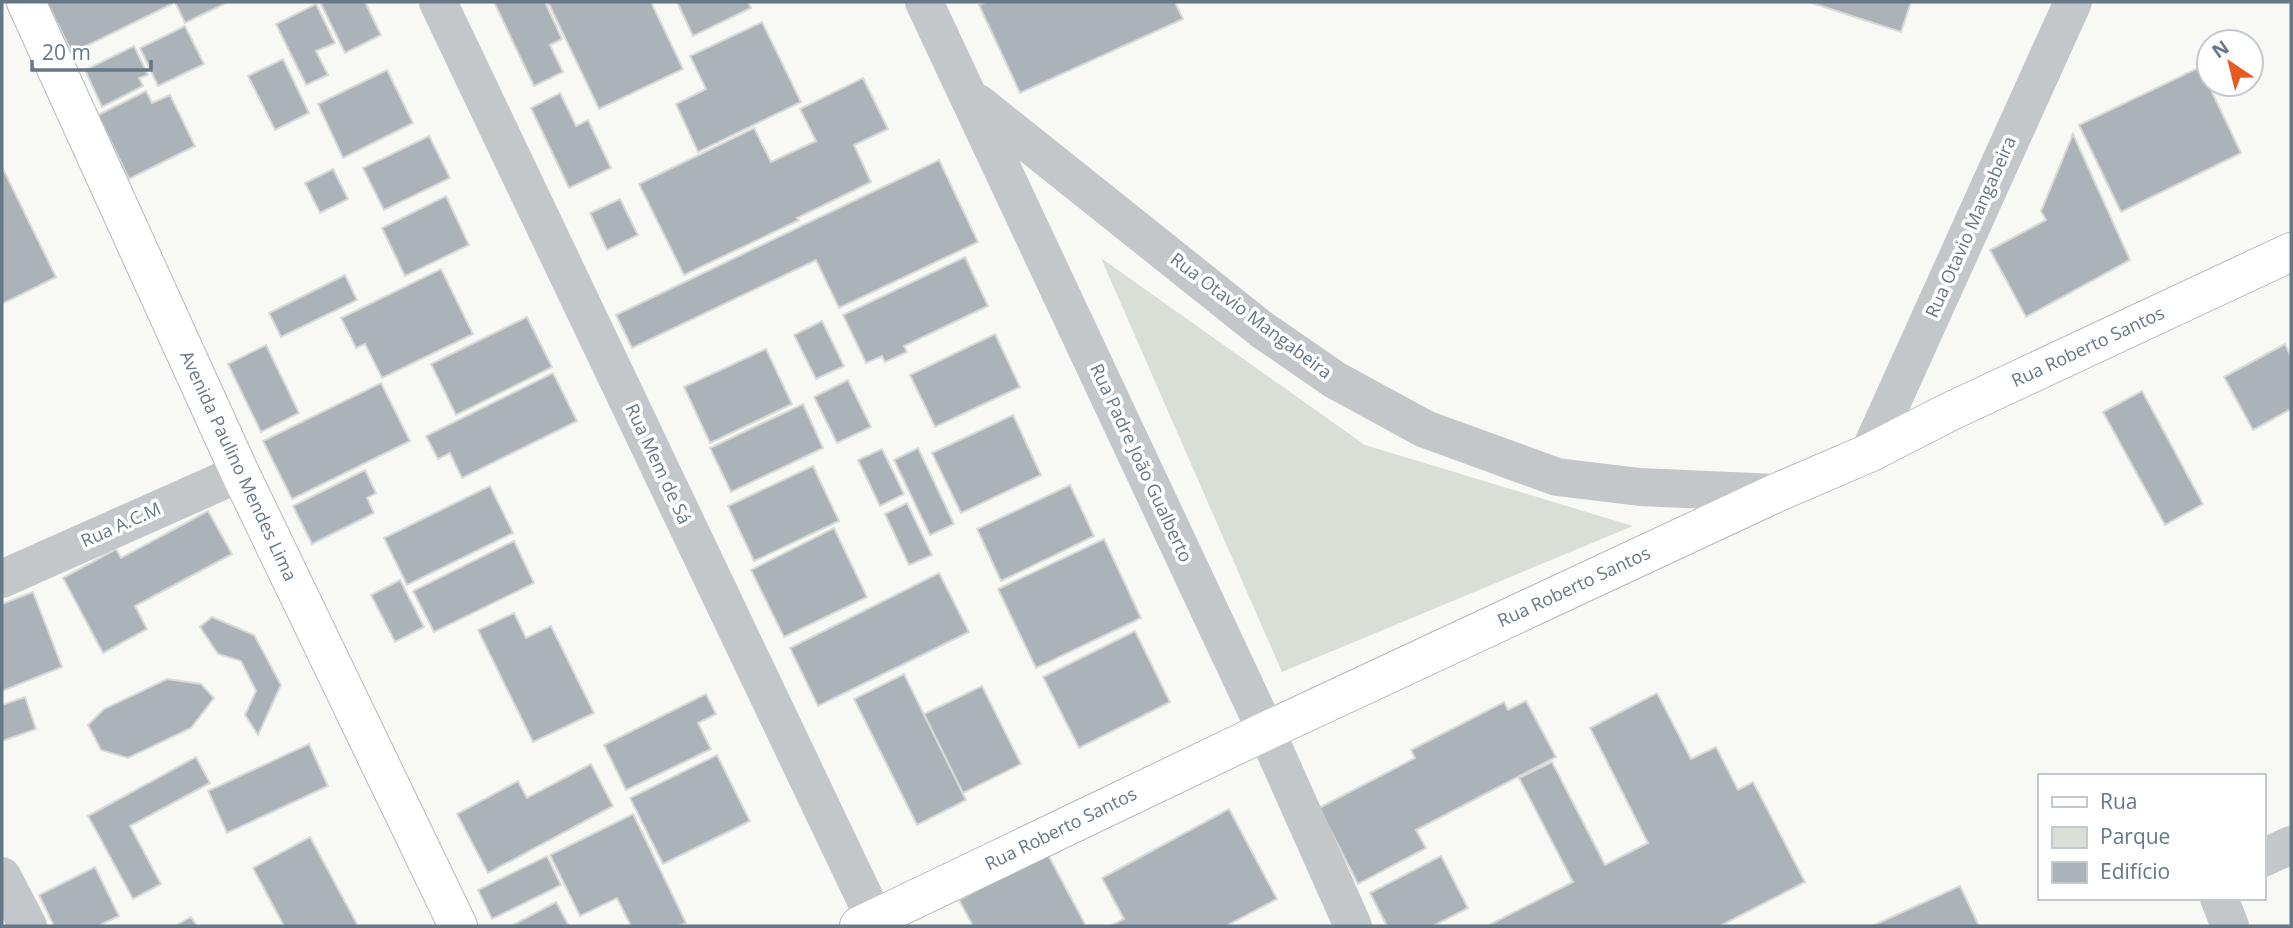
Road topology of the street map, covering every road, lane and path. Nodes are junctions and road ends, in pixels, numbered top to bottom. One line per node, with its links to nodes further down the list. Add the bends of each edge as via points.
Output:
1 (26, 2): 8 (main road, Avenida Paulino Mendes Lima)
2 (438, 2): 14 (street, Rua Mem de Sá)
3 (924, 2): 5 (street, Rua Padre João Gualberto)
4 (2073, 2): 7 (street, Rua Otavio Mangabeira)
5 (969, 96): 9 (street, Rua Otavio Mangabeira, via 1261,329 1335,380 1424,429 1557,477 1640,487); 11 (street, Rua Padre João Gualberto)
6 (2291, 252): 7 (main road, Rua Roberto Santos)
7 (1869, 453): 9 (main road, Rua Roberto Santos)
8 (240, 473): 10 (street, Rua A.C.M); 16 (main road, Avenida Paulino Mendes Lima)
9 (1776, 493): 11 (main road, Rua Roberto Santos)
10 (2, 579)
11 (1266, 731): 14 (main road, Rua Roberto Santos); 17 (street, Rua Padre João Gualberto)
12 (2, 876): 15 (street)
13 (2220, 900): 18 (street)
14 (870, 924)
15 (28, 926)
16 (458, 926)
17 (1353, 926)
18 (2230, 926)

